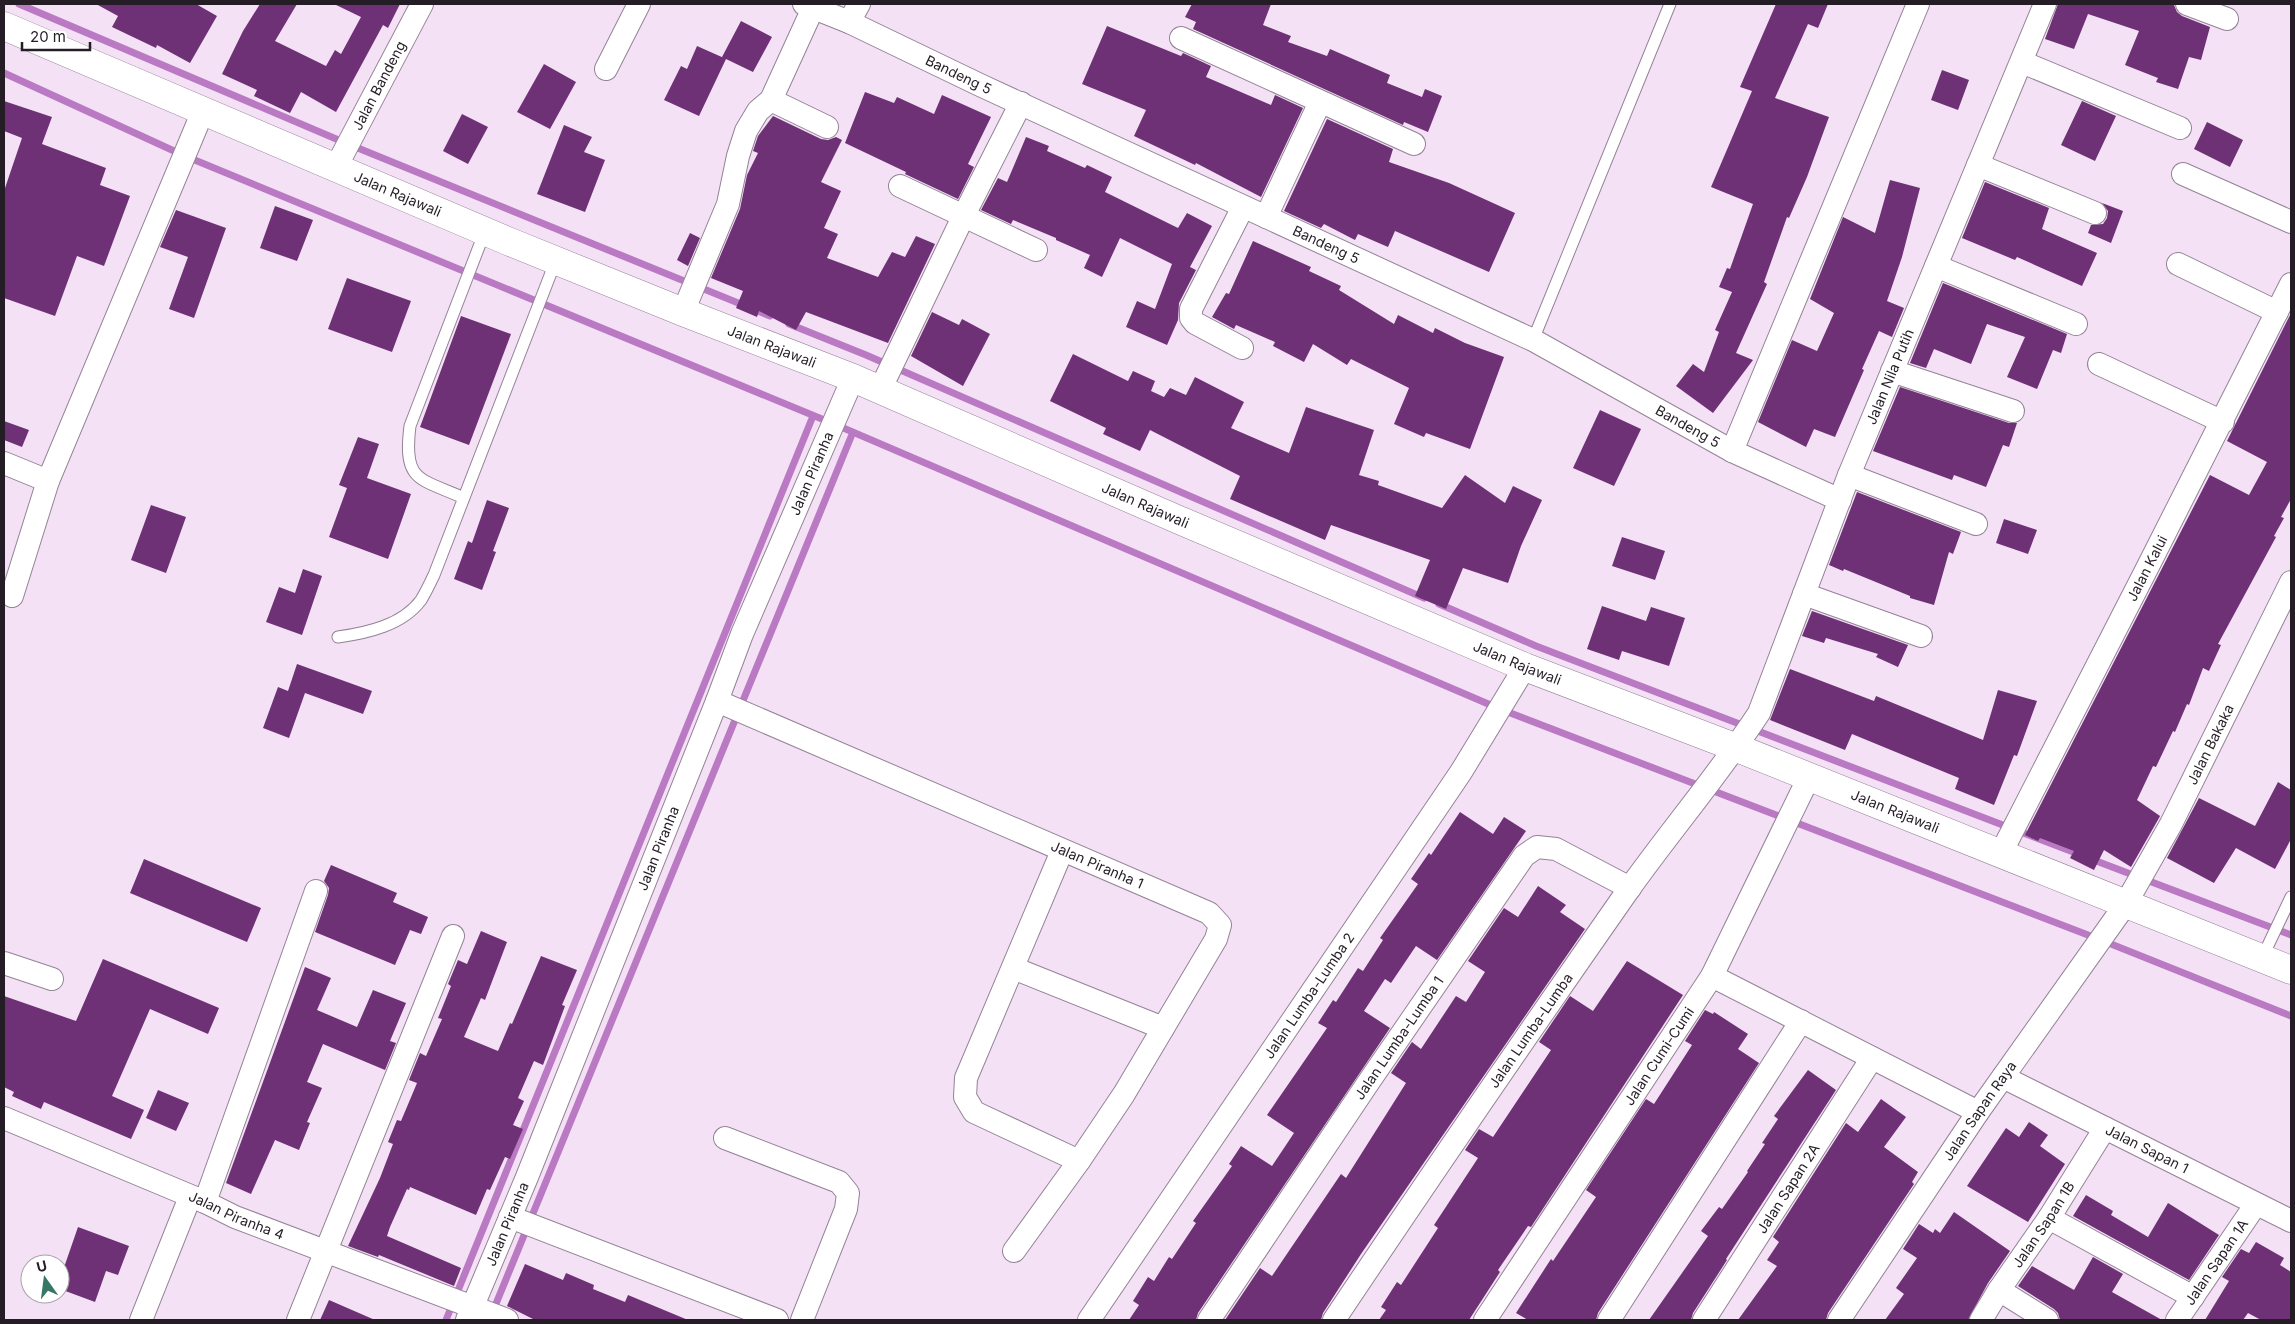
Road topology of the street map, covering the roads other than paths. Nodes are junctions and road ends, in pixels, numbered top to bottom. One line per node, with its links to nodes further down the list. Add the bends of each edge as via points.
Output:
1 (422, 4): 22 (street, Jalan Bandeng)
2 (639, 4): 13 (street)
3 (1670, 4): 39 (lane)
4 (1918, 4): 47 (street)
5 (2045, 4): 12 (street, Jalan Nila Putih)
6 (2187, 4): 9 (street)
7 (809, 6): 8 (street, Bandeng 5); 14 (street)
8 (854, 13): 16 (street, Bandeng 5)
9 (2227, 19)
10 (4, 26): 17 (main road, Jalan Rajawali)
11 (1181, 38): 15 (street)
12 (2022, 62): 19 (street); 21 (street, Jalan Nila Putih)
13 (606, 69)
14 (771, 100): 18 (street); 36 (street, via 758,111 746,131 728,204)
15 (1320, 102): 20 (street); 28 (street)
16 (1021, 103): 25 (street, Bandeng 5); 27 (street)
17 (203, 111): 22 (main road, Jalan Rajawali); 50 (street)
18 (827, 127)
19 (2180, 128)
20 (1414, 144)
21 (1978, 165): 26 (street); 34 (street, Jalan Nila Putih)
22 (336, 167): 30 (main road, Jalan Rajawali)
23 (2183, 174): 29 (street)
24 (900, 186): 27 (street)
25 (1243, 206): 28 (street, Bandeng 5); 40 (street, via 1191,309 1195,323)
26 (2095, 213)
27 (964, 215): 31 (street); 44 (street)
28 (1266, 217): 39 (street, Bandeng 5)
29 (2291, 222)
30 (485, 231): 32 (main road, Jalan Rajawali); 51 (lane, via 410,426 408,444 409,463 417,477)
31 (1036, 250)
32 (556, 260): 36 (main road, Jalan Rajawali); 51 (lane)
33 (2178, 264): 37 (street)
34 (1936, 266): 38 (street); 42 (street, Jalan Nila Putih)
35 (2291, 284): 37 (street, Jalan Kalui)
36 (683, 312): 43 (main road, Jalan Rajawali)
37 (2277, 312): 46 (street, Jalan Kalui)
38 (2076, 324)
39 (1533, 340): 47 (street, Bandeng 5)
40 (1242, 348)
41 (2099, 364): 46 (street)
42 (1892, 371): 45 (street); 49 (street, Jalan Nila Putih)
43 (854, 378): 44 (main road, Jalan Rajawali); 60 (street, Jalan Piranha, via 742,634)
44 (880, 390): 59 (main road, Jalan Rajawali)
45 (2013, 411)
46 (2223, 422): 64 (street, Jalan Kalui)
47 (1732, 451): 52 (street, Bandeng 5)
48 (4, 463): 50 (street)
49 (1850, 475): 52 (street, Jalan Nila Putih); 53 (street)
50 (48, 481): 56 (street)
51 (464, 498): 58 (lane, via 434,576 421,600 400,618 366,633)
52 (1840, 500): 55 (street, Jalan Nila Putih)
53 (1976, 524)
54 (2291, 582): 68 (street, Jalan Bakaka, via 2171,824)
55 (1804, 594): 57 (street); 61 (street, Jalan Nila Putih, via 1759,713)
56 (12, 596)
57 (1922, 636)
58 (338, 638)
59 (1525, 666): 61 (main road, Jalan Rajawali); 100 (street, Jalan Lumba-Lumba 2, via 1462,772)
60 (718, 701): 63 (street, Jalan Piranha 1); 87 (street, Jalan Piranha)
61 (1737, 748): 62 (main road, Jalan Rajawali); 65 (street, Jalan Lumba-Lumba)
62 (1809, 777): 64 (main road, Jalan Rajawali); 74 (street, Jalan Cumi-Cumi)
63 (1062, 851): 72 (street); 77 (street, Jalan Piranha 1, via 1209,913 1220,925 1216,940)
64 (2001, 853): 68 (main road, Jalan Rajawali)
65 (1630, 888): 101 (street, Jalan Lumba-Lumba 1, via 1556,850 1537,847 1524,856); 102 (street, Jalan Lumba-Lumba)
66 (316, 892): 85 (street)
67 (2291, 897): 70 (lane)
68 (2126, 905): 70 (main road, Jalan Rajawali); 79 (street, Jalan Sapan Raya)
69 (453, 936): 91 (street)
70 (2261, 960): 73 (main road, Jalan Rajawali)
71 (4, 963): 75 (street)
72 (1014, 968): 77 (street); 84 (street, via 966,1078 964,1097 974,1112)
73 (2291, 970)
74 (1712, 976): 76 (street); 103 (street, Jalan Cumi-Cumi)
75 (52, 979)
76 (1801, 1021): 78 (street); 104 (street)
77 (1163, 1028): 84 (street, Jalan Piranha 1)
78 (1872, 1058): 80 (street); 105 (street, Jalan Sapan 2A)
79 (2003, 1077): 80 (street, Jalan Sapan Raya); 82 (street, Jalan Sapan 1)
80 (1978, 1112): 106 (street, Jalan Sapan Raya)
81 (4, 1118): 85 (street, Jalan Piranha 4)
82 (2105, 1128): 86 (street, Jalan Sapan 1); 88 (street, Jalan Sapan 1B)
83 (725, 1138): 99 (street, via 839,1182 848,1193 846,1209)
84 (1079, 1161): 90 (street, Jalan Piranha 1)
85 (197, 1200): 91 (street, Jalan Piranha 4); 95 (street)
86 (2256, 1204): 89 (street, Jalan Sapan 1); 93 (street, Jalan Sapan 1A)
87 (510, 1217): 94 (street, Jalan Piranha); 98 (street)
88 (2049, 1218): 92 (street, Jalan Sapan 1B); 93 (street)
89 (2291, 1221)
90 (1014, 1251)
91 (326, 1253): 94 (street, Jalan Piranha 4); 96 (street)
92 (1999, 1290): 107 (street, Jalan Sapan 1B); 108 (street)
93 (2193, 1297): 109 (street, Jalan Sapan 1A)
94 (469, 1314): 97 (street, Jalan Piranha 4)
95 (141, 1320)
96 (298, 1320)
97 (507, 1320)
98 (777, 1320)
99 (802, 1320)
100 (1089, 1320)
101 (1209, 1320)
102 (1334, 1320)
103 (1485, 1320)
104 (1609, 1320)
105 (1704, 1320)
106 (1839, 1320)
107 (1980, 1320)
108 (2047, 1320)
109 (2177, 1320)

